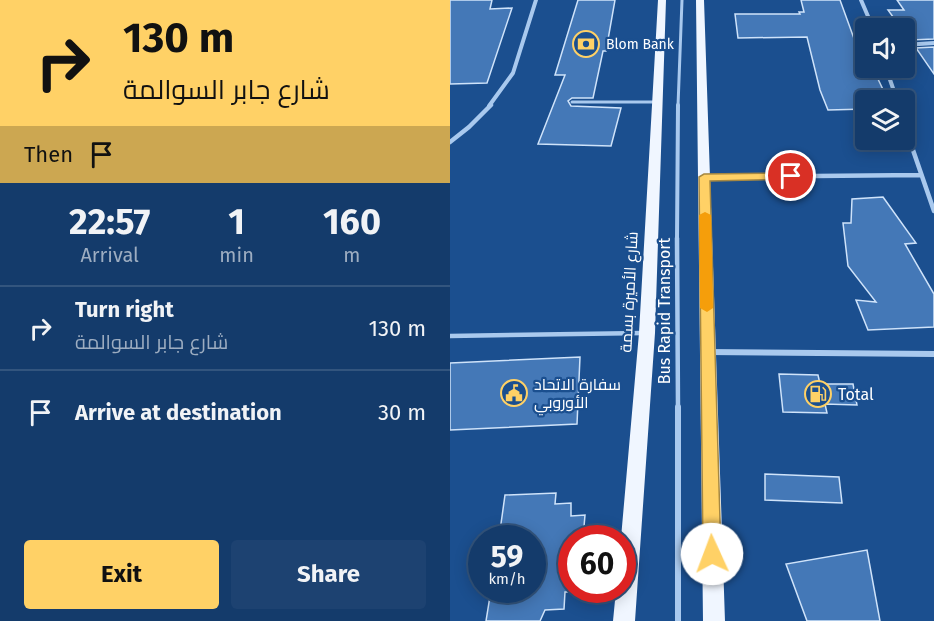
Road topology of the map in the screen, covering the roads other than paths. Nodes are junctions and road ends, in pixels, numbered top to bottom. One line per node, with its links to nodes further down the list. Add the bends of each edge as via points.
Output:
1 (536, 0): 11 (street, via 513,73 475,123)
2 (662, 0): 10 (main road, شارع الأميرة بسمة)
3 (682, 0): 21 (lane, Bus Rapid Transport, via 676,147)
4 (700, 0): 14 (main road)
5 (861, 0): 6 (street)
6 (869, 18)
7 (934, 43): 8 (street)
8 (915, 44)
9 (572, 102): 10 (lane)
10 (658, 102): 16 (main road, شارع الأميرة بسمة)
11 (450, 142)
12 (913, 150): 13 (street)
13 (921, 174): 14 (street); 15 (street)
14 (704, 177): 18 (main road)
15 (934, 211)
16 (647, 333): 17 (lane); 20 (main road, شارع الأميرة بسمة)
17 (450, 336)
18 (707, 352): 19 (street); 22 (main road)
19 (934, 354)
20 (624, 621)
21 (678, 621)
22 (714, 621)

